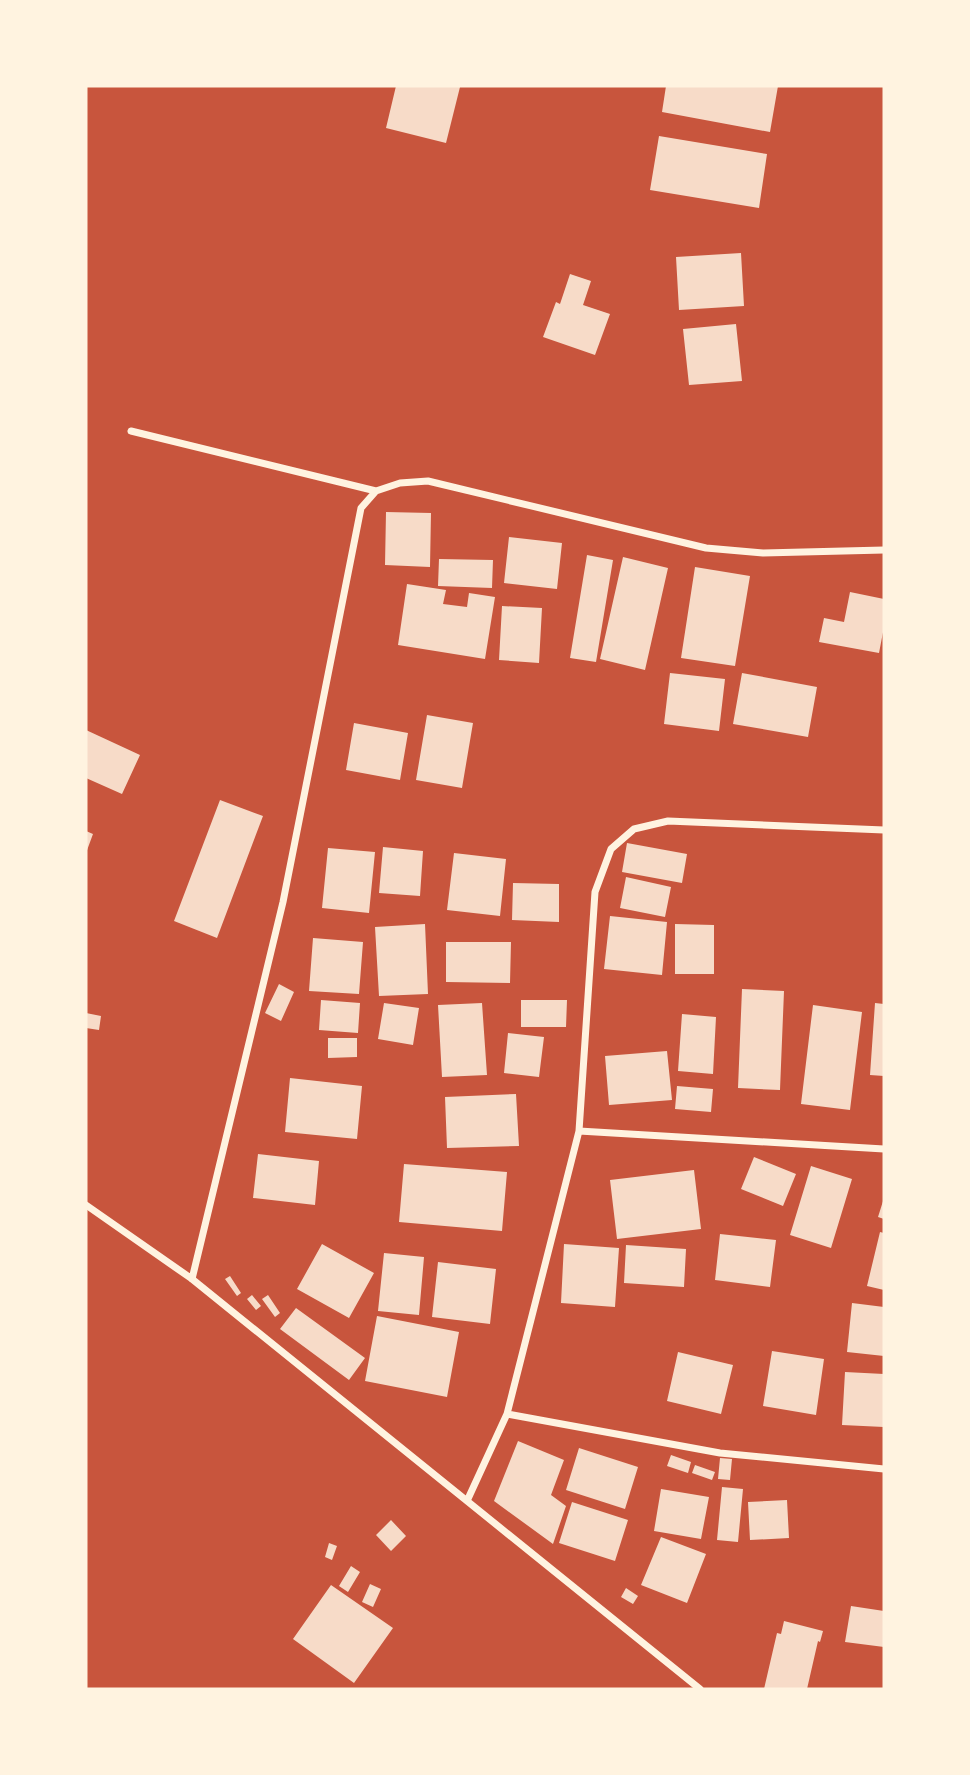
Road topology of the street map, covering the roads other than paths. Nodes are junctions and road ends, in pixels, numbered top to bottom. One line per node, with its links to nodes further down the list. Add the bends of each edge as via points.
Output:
1 (131, 431): 2 (street)
2 (376, 491): 3 (street, via 428,481 706,548 763,553); 8 (street, via 360,508 283,902)
3 (884, 550)
4 (884, 830): 5 (street, via 668,821 634,829 611,849 595,892)
5 (579, 1131): 6 (street); 9 (street)
6 (884, 1149)
7 (86, 1205): 8 (street)
8 (192, 1279): 11 (street)
9 (508, 1414): 10 (street, via 720,1453); 11 (street)
10 (884, 1469)
11 (467, 1502): 12 (street)
12 (700, 1689)

